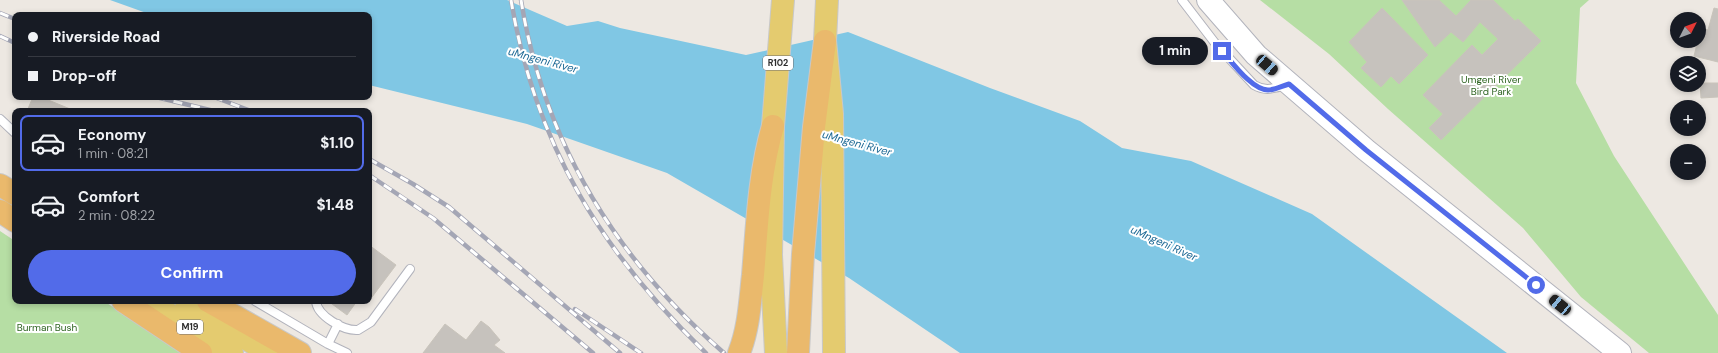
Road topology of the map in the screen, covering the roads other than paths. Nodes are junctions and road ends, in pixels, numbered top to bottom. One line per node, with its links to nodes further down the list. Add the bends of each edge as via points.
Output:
1 (783, 0): 8 (main road, R102)
2 (827, 0): 5 (main road)
3 (1182, 0): 6 (lane, via 1215,43 1254,85 1269,90)
4 (1208, 0): 6 (main road, via 1256,55)
5 (825, 41): 30 (highway, via 813,135); 31 (main road, via 832,114)
6 (1289, 84): 32 (main road, via 1366,150)
7 (0, 119): 9 (lane)
8 (773, 126): 28 (highway, via 763,182 748,324); 29 (main road, via 771,255)
9 (12, 130)
10 (0, 185): 11 (highway)
11 (12, 192)
12 (0, 211): 13 (highway)
13 (12, 219)
14 (410, 269): 21 (lane, via 371,322 358,330)
15 (128, 304): 23 (highway)
16 (153, 304): 24 (main road, M19)
17 (191, 304): 25 (main road, M19)
18 (213, 304): 26 (highway)
19 (260, 304): 22 (lane)
20 (317, 304): 21 (lane, via 320,312)
21 (338, 324): 22 (lane)
22 (328, 344): 27 (lane)
23 (202, 353)
24 (232, 353)
25 (268, 353)
26 (300, 353)
27 (347, 353)
28 (739, 353)
29 (776, 353)
30 (798, 353)
31 (834, 353)
32 (1620, 353)

